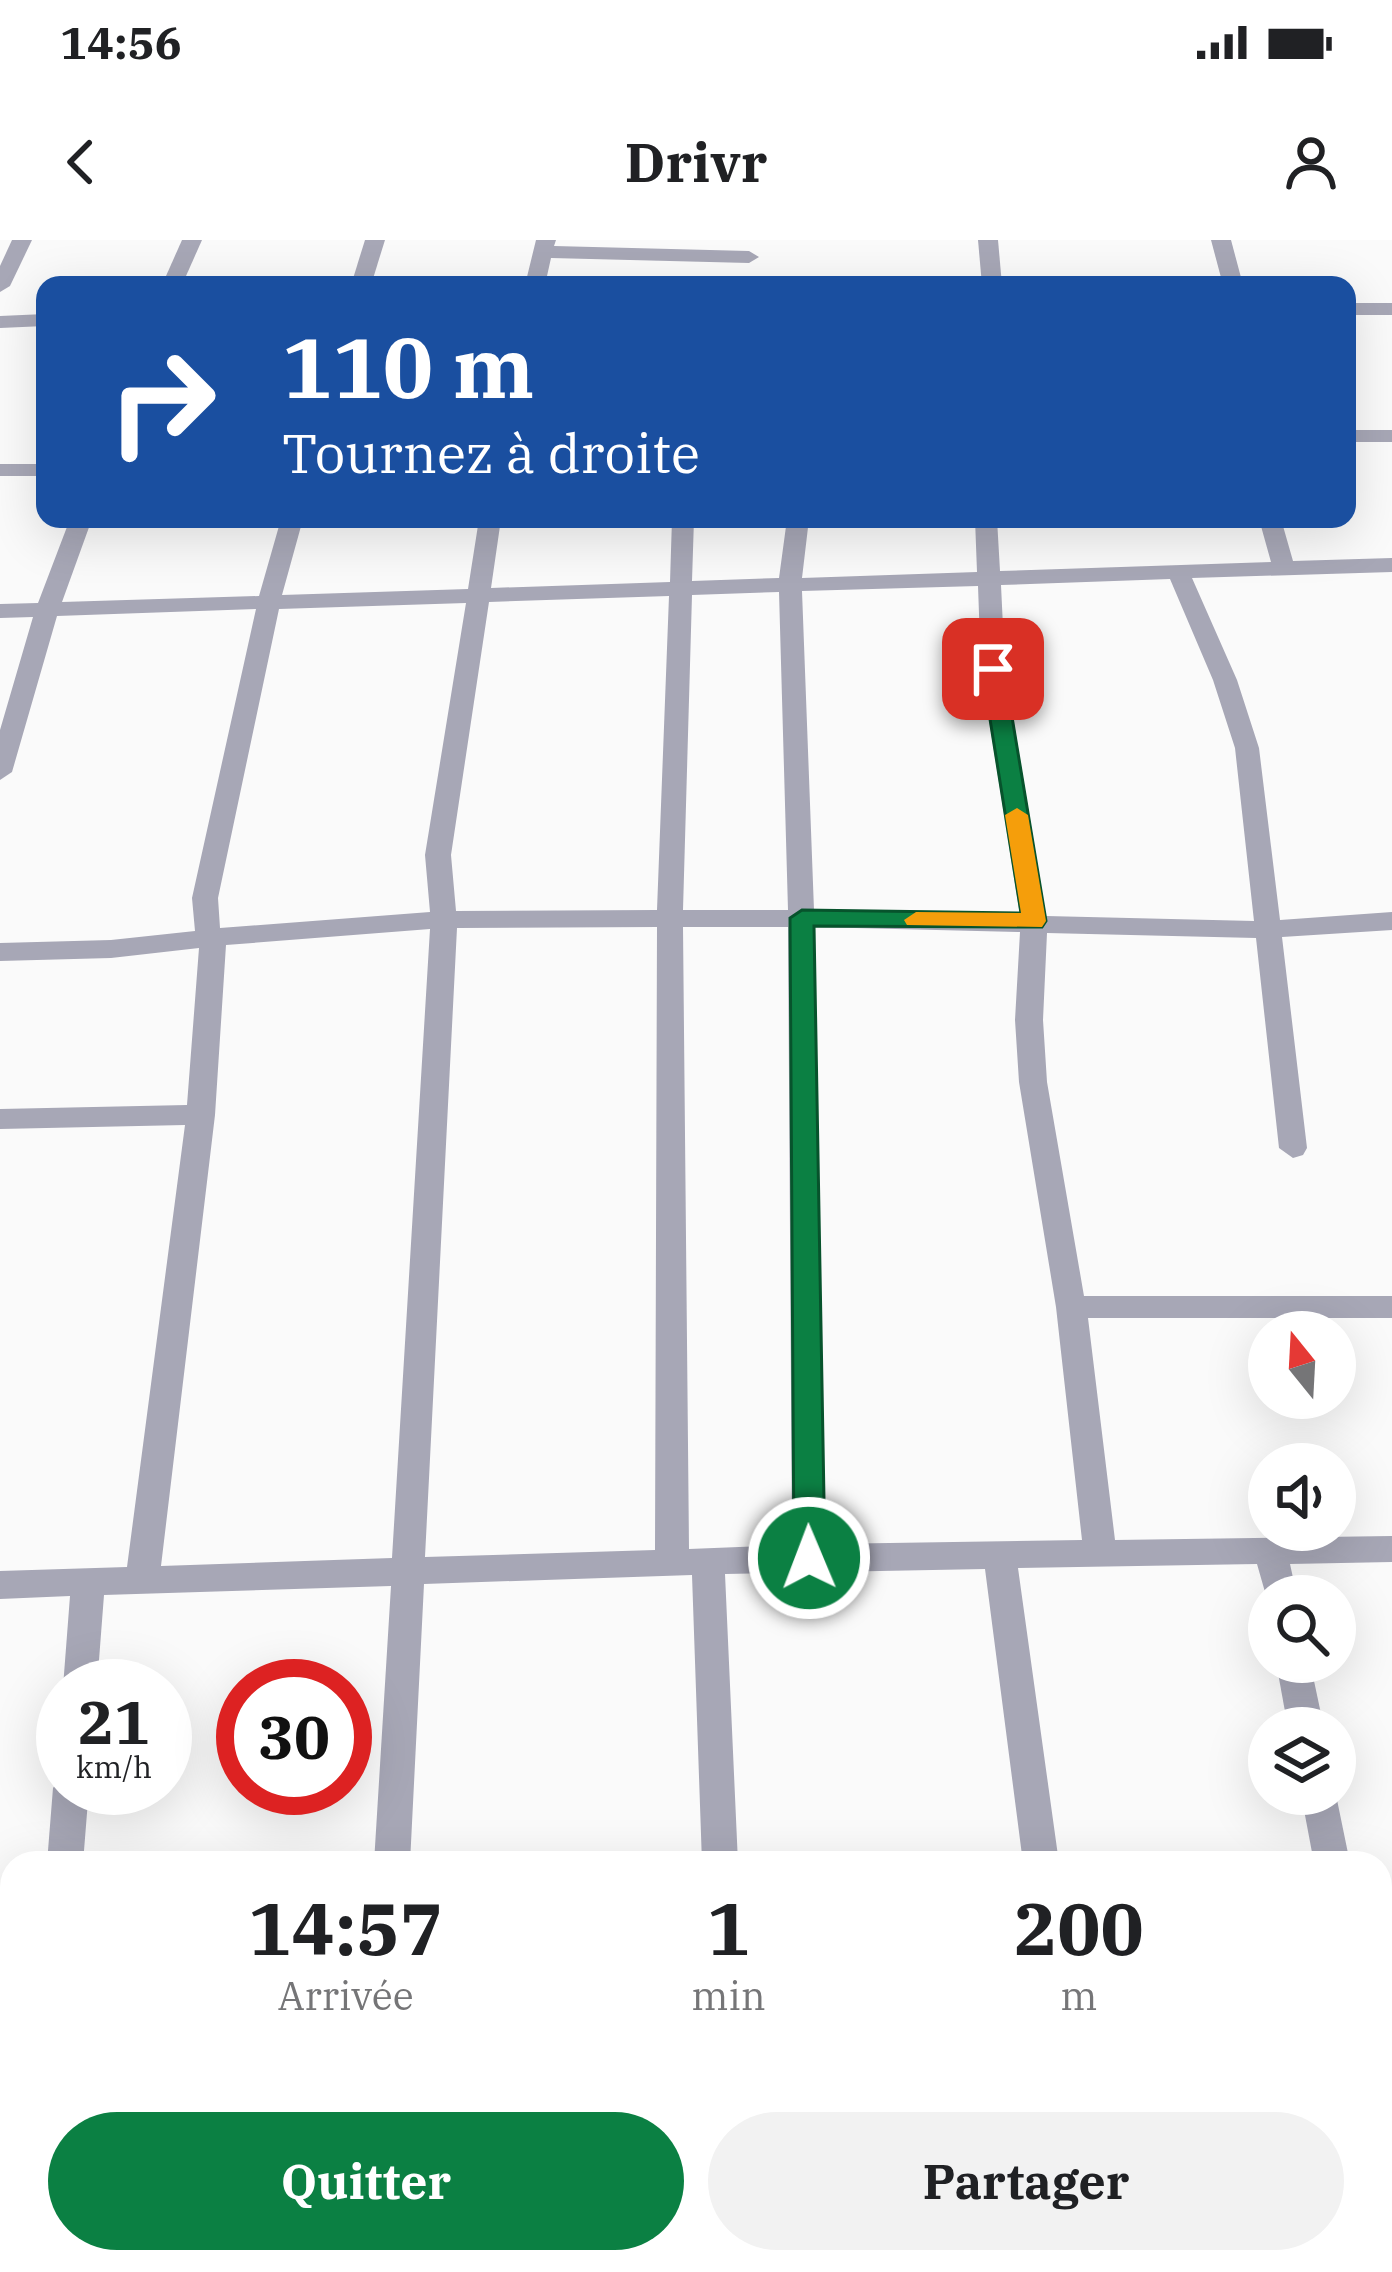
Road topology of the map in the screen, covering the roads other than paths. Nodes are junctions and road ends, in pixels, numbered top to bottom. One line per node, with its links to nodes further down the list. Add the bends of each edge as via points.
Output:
1 (22, 240): 13 (street)
2 (192, 240): 8 (street)
3 (375, 240): 9 (street)
4 (988, 240): 11 (street)
5 (1221, 240): 12 (street)
6 (545, 246): 7 (street); 10 (street)
7 (751, 249)
8 (176, 276)
9 (364, 276)
10 (538, 276)
11 (991, 276)
12 (1231, 276)
13 (0, 286)
14 (1356, 309): 15 (street)
15 (1392, 309)
16 (36, 320): 17 (street)
17 (0, 322)
18 (1356, 436): 19 (street)
19 (1392, 436)
20 (0, 470): 21 (street)
21 (36, 470)
22 (78, 528): 37 (street)
23 (290, 528): 36 (street)
24 (488, 528): 35 (street)
25 (682, 528): 34 (street)
26 (797, 528): 33 (street)
27 (986, 528): 32 (street)
28 (1273, 528): 30 (street)
29 (1392, 565): 30 (street)
30 (1284, 569): 31 (street)
31 (1178, 572): 32 (street); 45 (street, via 1247,748)
32 (986, 579): 33 (street); 43 (street)
33 (790, 585): 34 (street); 41 (street)
34 (679, 589): 35 (street); 40 (street)
35 (476, 596): 36 (street); 42 (street, via 438,855)
36 (269, 602): 37 (street); 46 (street, via 205,898)
37 (46, 610): 38 (street); 39 (street)
38 (0, 611)
39 (0, 772)
40 (670, 918): 41 (street); 42 (street); 60 (street)
41 (802, 918): 43 (street); 57 (street)
42 (444, 920): 46 (street); 61 (street)
43 (1034, 921): 45 (street); 51 (street, via 1033,1082)
44 (1392, 921): 45 (street)
45 (1265, 929): 50 (street)
46 (213, 940): 47 (street); 48 (street)
47 (0, 952)
48 (200, 1115): 49 (street); 63 (street)
49 (0, 1119)
50 (1293, 1148)
51 (1071, 1307): 52 (street); 56 (street)
52 (1392, 1307)
53 (1392, 1549): 54 (street)
54 (1356, 1550)
55 (1271, 1551): 56 (street); 62 (street)
56 (1100, 1553): 58 (street)
57 (809, 1558): 58 (street); 59 (street)
58 (1000, 1558): 72 (street)
59 (709, 1562): 60 (street); 71 (street)
60 (671, 1563): 61 (street)
61 (412, 1571): 63 (street); 70 (street)
62 (1276, 1575)
63 (142, 1582): 64 (street)
64 (88, 1583): 65 (street); 66 (street)
65 (0, 1586)
66 (82, 1659)
67 (68, 1815): 69 (street)
68 (1322, 1815): 73 (street)
69 (65, 1851)
70 (393, 1851)
71 (719, 1851)
72 (1038, 1851)
73 (1330, 1851)

